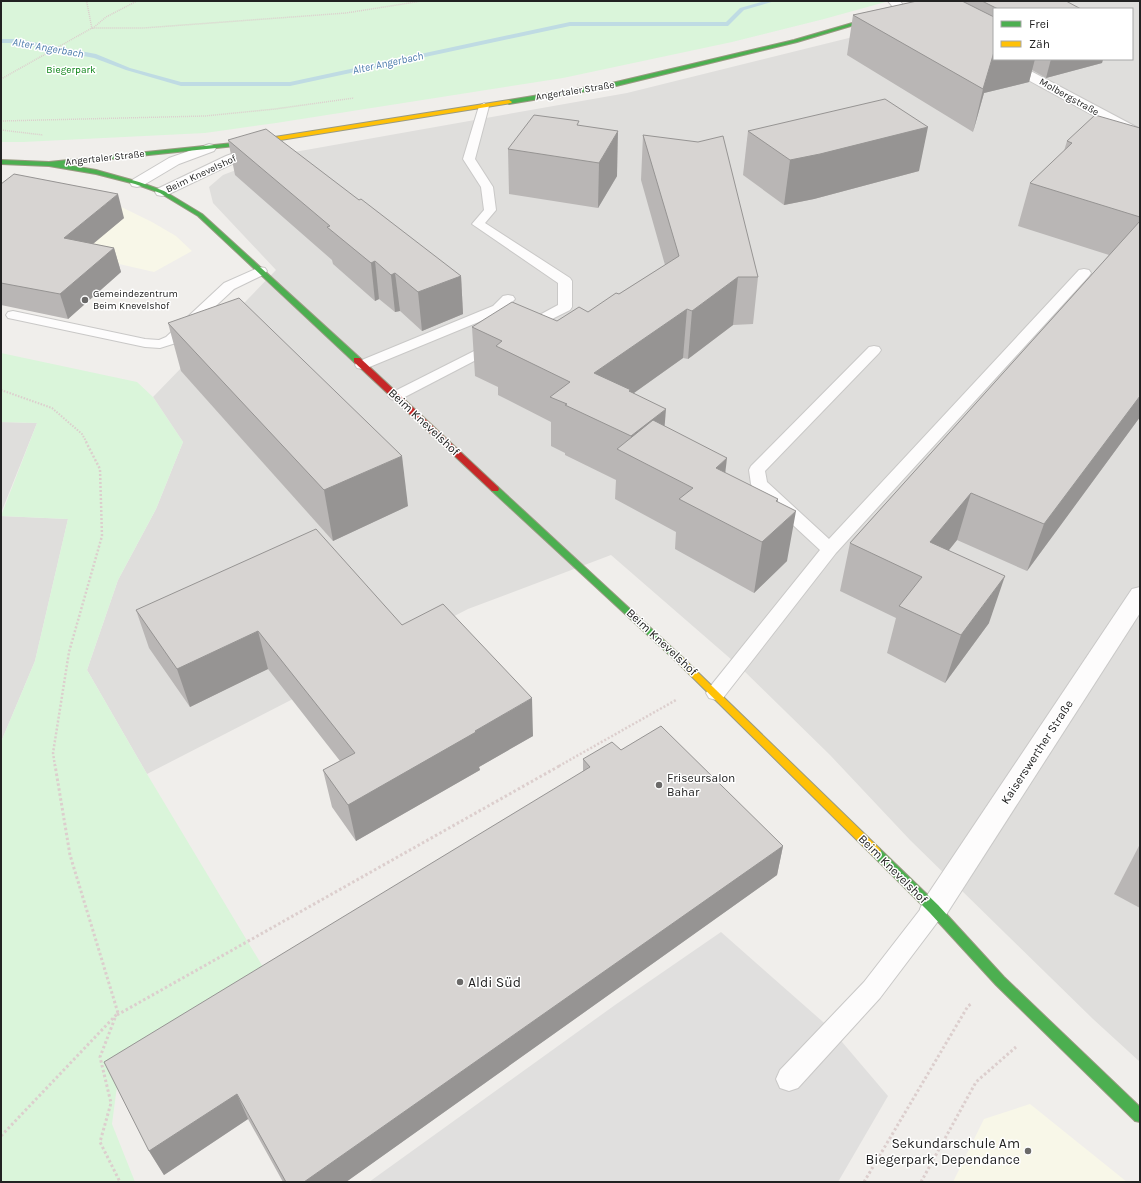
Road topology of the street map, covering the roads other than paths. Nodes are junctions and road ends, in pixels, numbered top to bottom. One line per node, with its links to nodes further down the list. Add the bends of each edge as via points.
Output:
1 (894, 1): 3 (street)
2 (933, 1): 3 (street, Angertaler Straße)
3 (902, 11): 4 (street); 6 (street, Angertaler Straße, via 795,41 612,85)
4 (935, 25)
5 (1001, 60): 7 (street, Molbergstraße)
6 (484, 106): 8 (street, Angertaler Straße); 20 (lane, via 469,159 487,187 490,210 478,224 565,281 565,307)
7 (1140, 135)
8 (285, 138): 9 (street, Angertaler Straße); 13 (street, Beim Knevelshof, via 231,159)
9 (209, 148): 11 (street, Angertaler Straße); 12 (street, Angertaler Straße, via 174,161)
10 (1, 162): 11 (street, Angertaler Straße)
11 (49, 164): 12 (street, Beim Knevelshof, via 96,172)
12 (137, 184): 13 (street, Beim Knevelshof)
13 (162, 192): 14 (street, Beim Knevelshof, via 200,215)
14 (260, 271): 17 (lane, via 229,286 171,340 160,344); 19 (street, Beim Knevelshof)
15 (1084, 273): 21 (lane)
16 (508, 299): 19 (lane, via 498,309)
17 (13, 315)
18 (874, 350): 21 (lane, via 758,470 759,484)
19 (362, 365): 20 (street, Beim Knevelshof)
20 (396, 396): 23 (street, Beim Knevelshof)
21 (830, 549): 23 (lane)
22 (1140, 595): 24 (street, Kaiserswerther Straße)
23 (711, 688): 24 (street, Beim Knevelshof)
24 (934, 909): 25 (lane, via 872,990); 26 (street, Beim Knevelshof, via 1000,981)
25 (789, 1079)
26 (1140, 1116)

